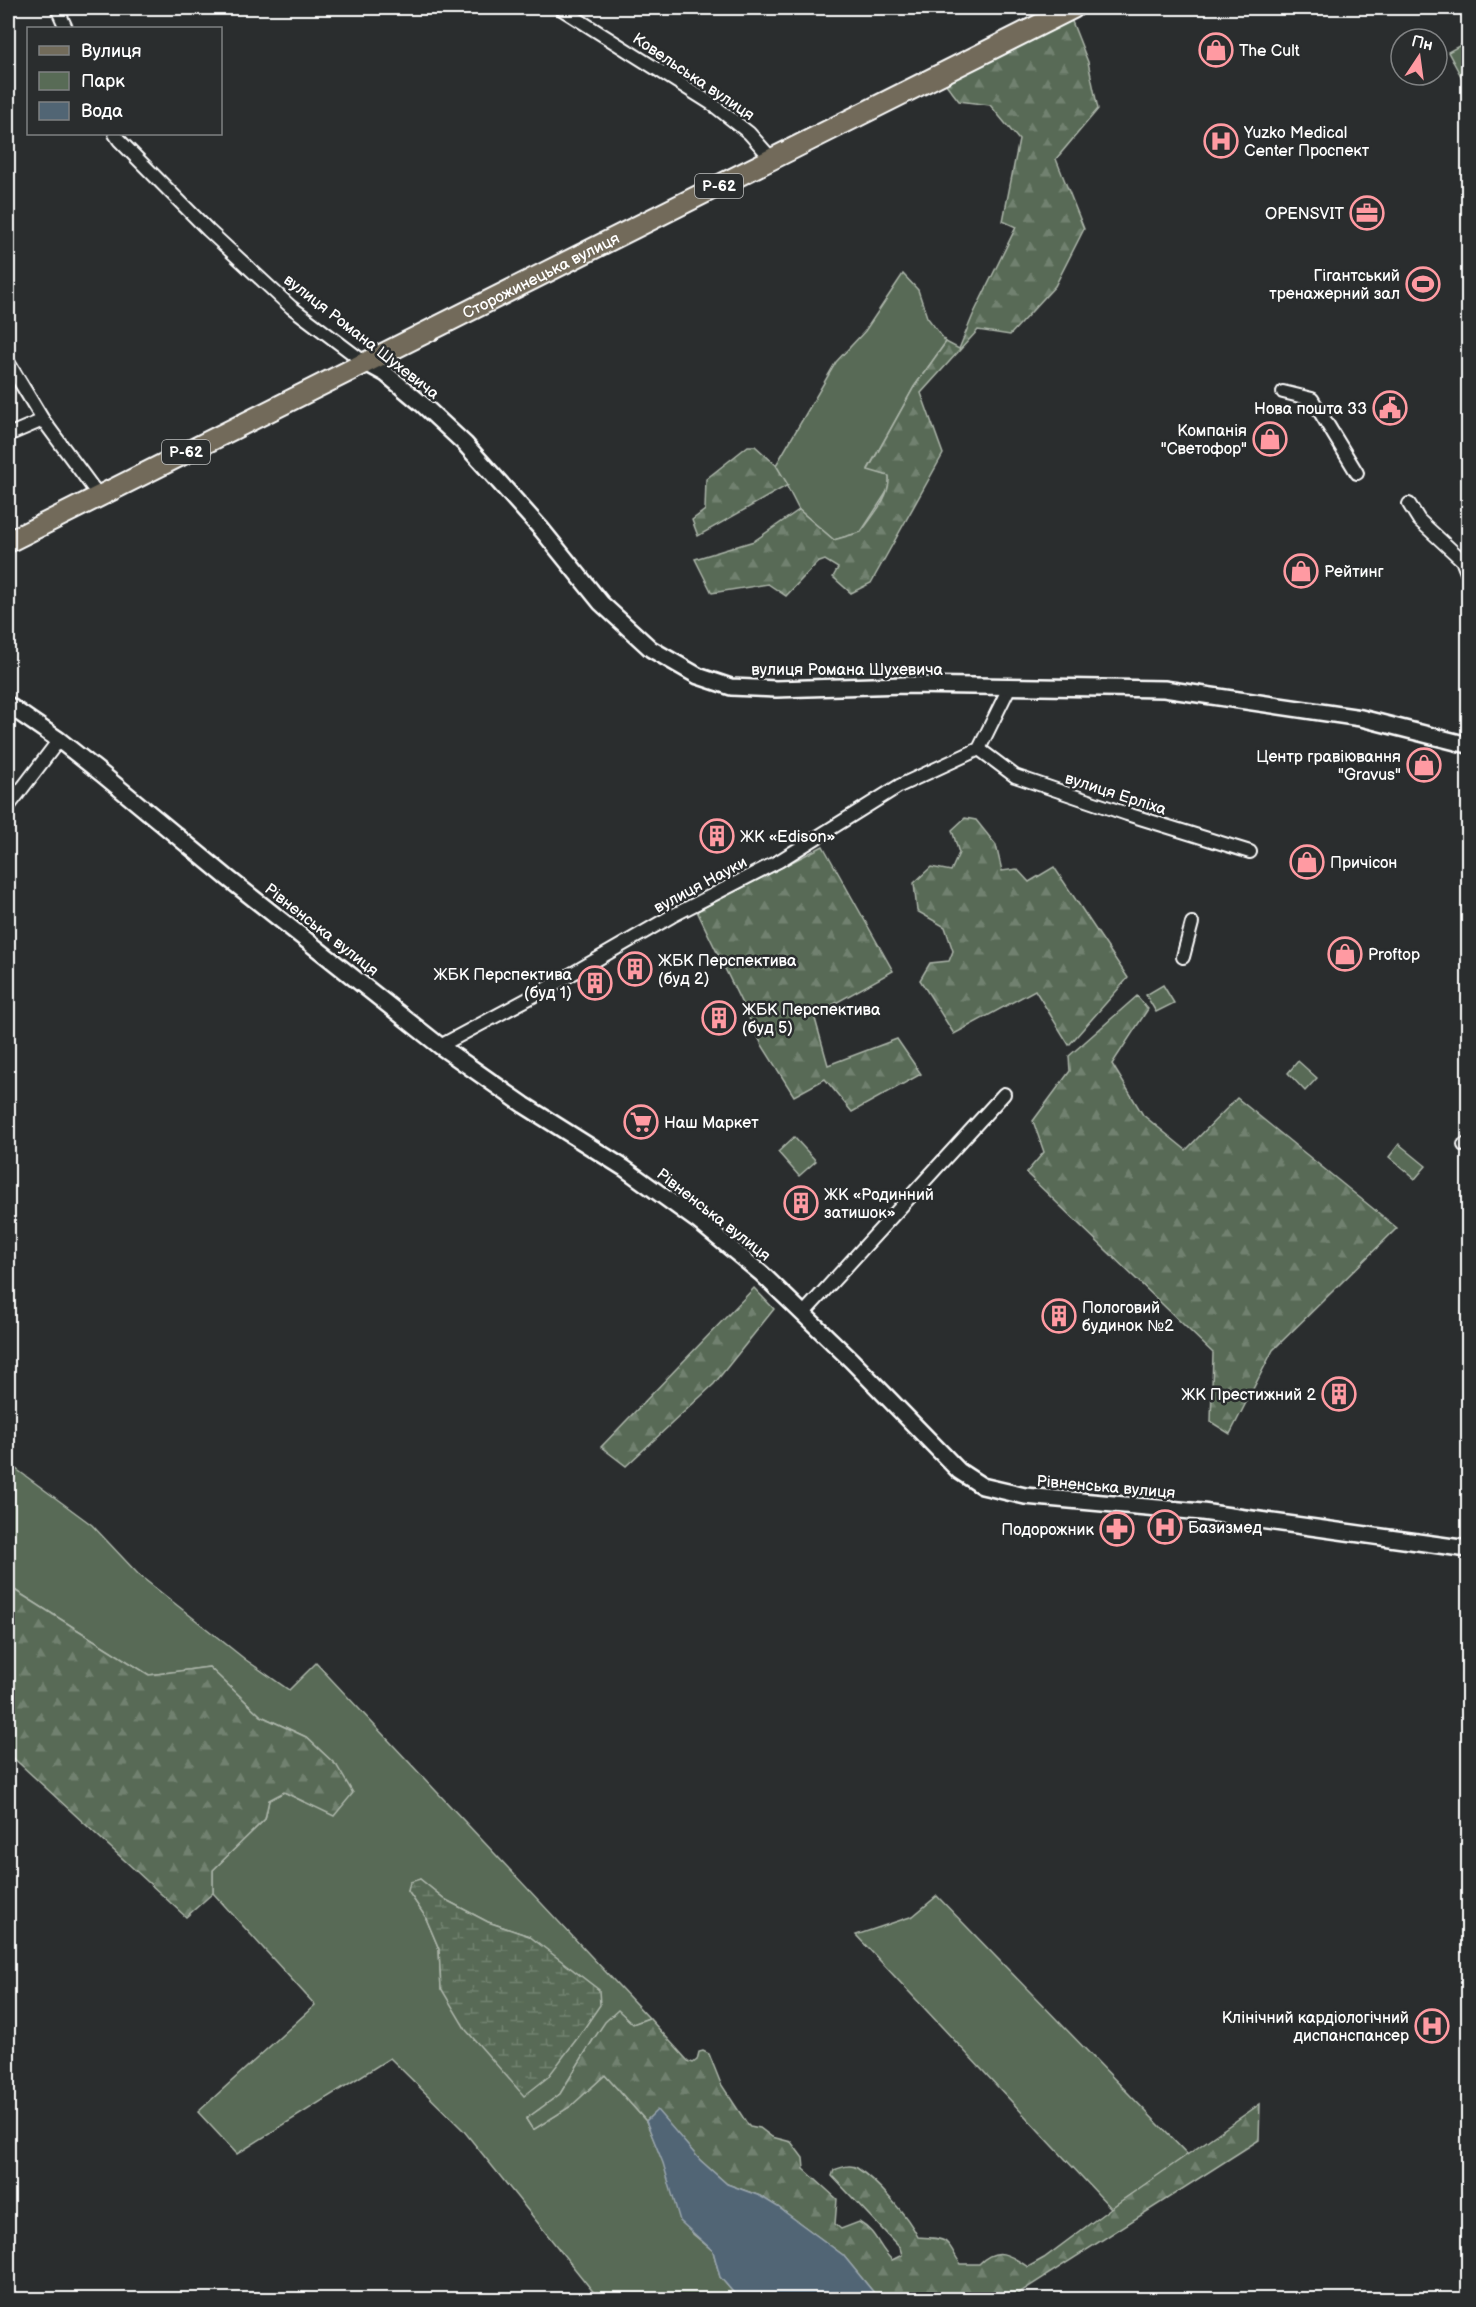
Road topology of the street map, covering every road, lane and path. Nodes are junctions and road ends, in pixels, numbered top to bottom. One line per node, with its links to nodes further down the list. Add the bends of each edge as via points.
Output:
1 (57, 8): 4 (street)
2 (560, 8): 6 (street, Ковельська вулиця, via 712,104 749,133)
3 (1073, 8): 6 (main road, Сторожинецька вулиця / Р-62)
4 (66, 27)
5 (116, 135): 8 (street, вулиця Романа Шухевича, via 208,230 291,307)
6 (772, 159): 8 (main road, Сторожинецька вулиця / Р-62)
7 (8, 362): 10 (street)
8 (364, 362): 13 (main road, Сторожинецька вулиця / Р-62); 17 (street, вулиця Романа Шухевича, via 386,374 465,444 609,610 651,649 698,676 731,687 776,689 904,685)
9 (1283, 392): 12 (street, via 1312,399)
10 (43, 420): 11 (street); 13 (street)
11 (8, 435)
12 (1357, 473)
13 (99, 496): 15 (main road, Сторожинецька вулиця / Р-62)
14 (1409, 504): 16 (street, via 1419,520 1462,560)
15 (8, 542)
16 (1468, 575)
17 (1010, 688): 20 (street, вулиця Романа Шухевича, via 1164,689 1362,718); 21 (street)
18 (8, 705): 19 (street, Рівненська вулиця)
19 (59, 740): 22 (street); 26 (street, Рівненська вулиця)
20 (1468, 745)
21 (980, 749): 23 (street, вулиця Ерліха, via 1015,776); 26 (street, вулиця Науки, via 899,786 779,861)
22 (8, 807)
23 (1250, 852)
24 (1192, 923): 25 (street)
25 (1183, 957)
26 (440, 1046): 28 (street, Рівненська вулиця, via 699,1222)
27 (1004, 1094): 28 (street)
28 (803, 1314): 29 (street, Рівненська вулиця, via 959,1471 982,1486 1025,1496 1202,1512)
29 (1468, 1549)

